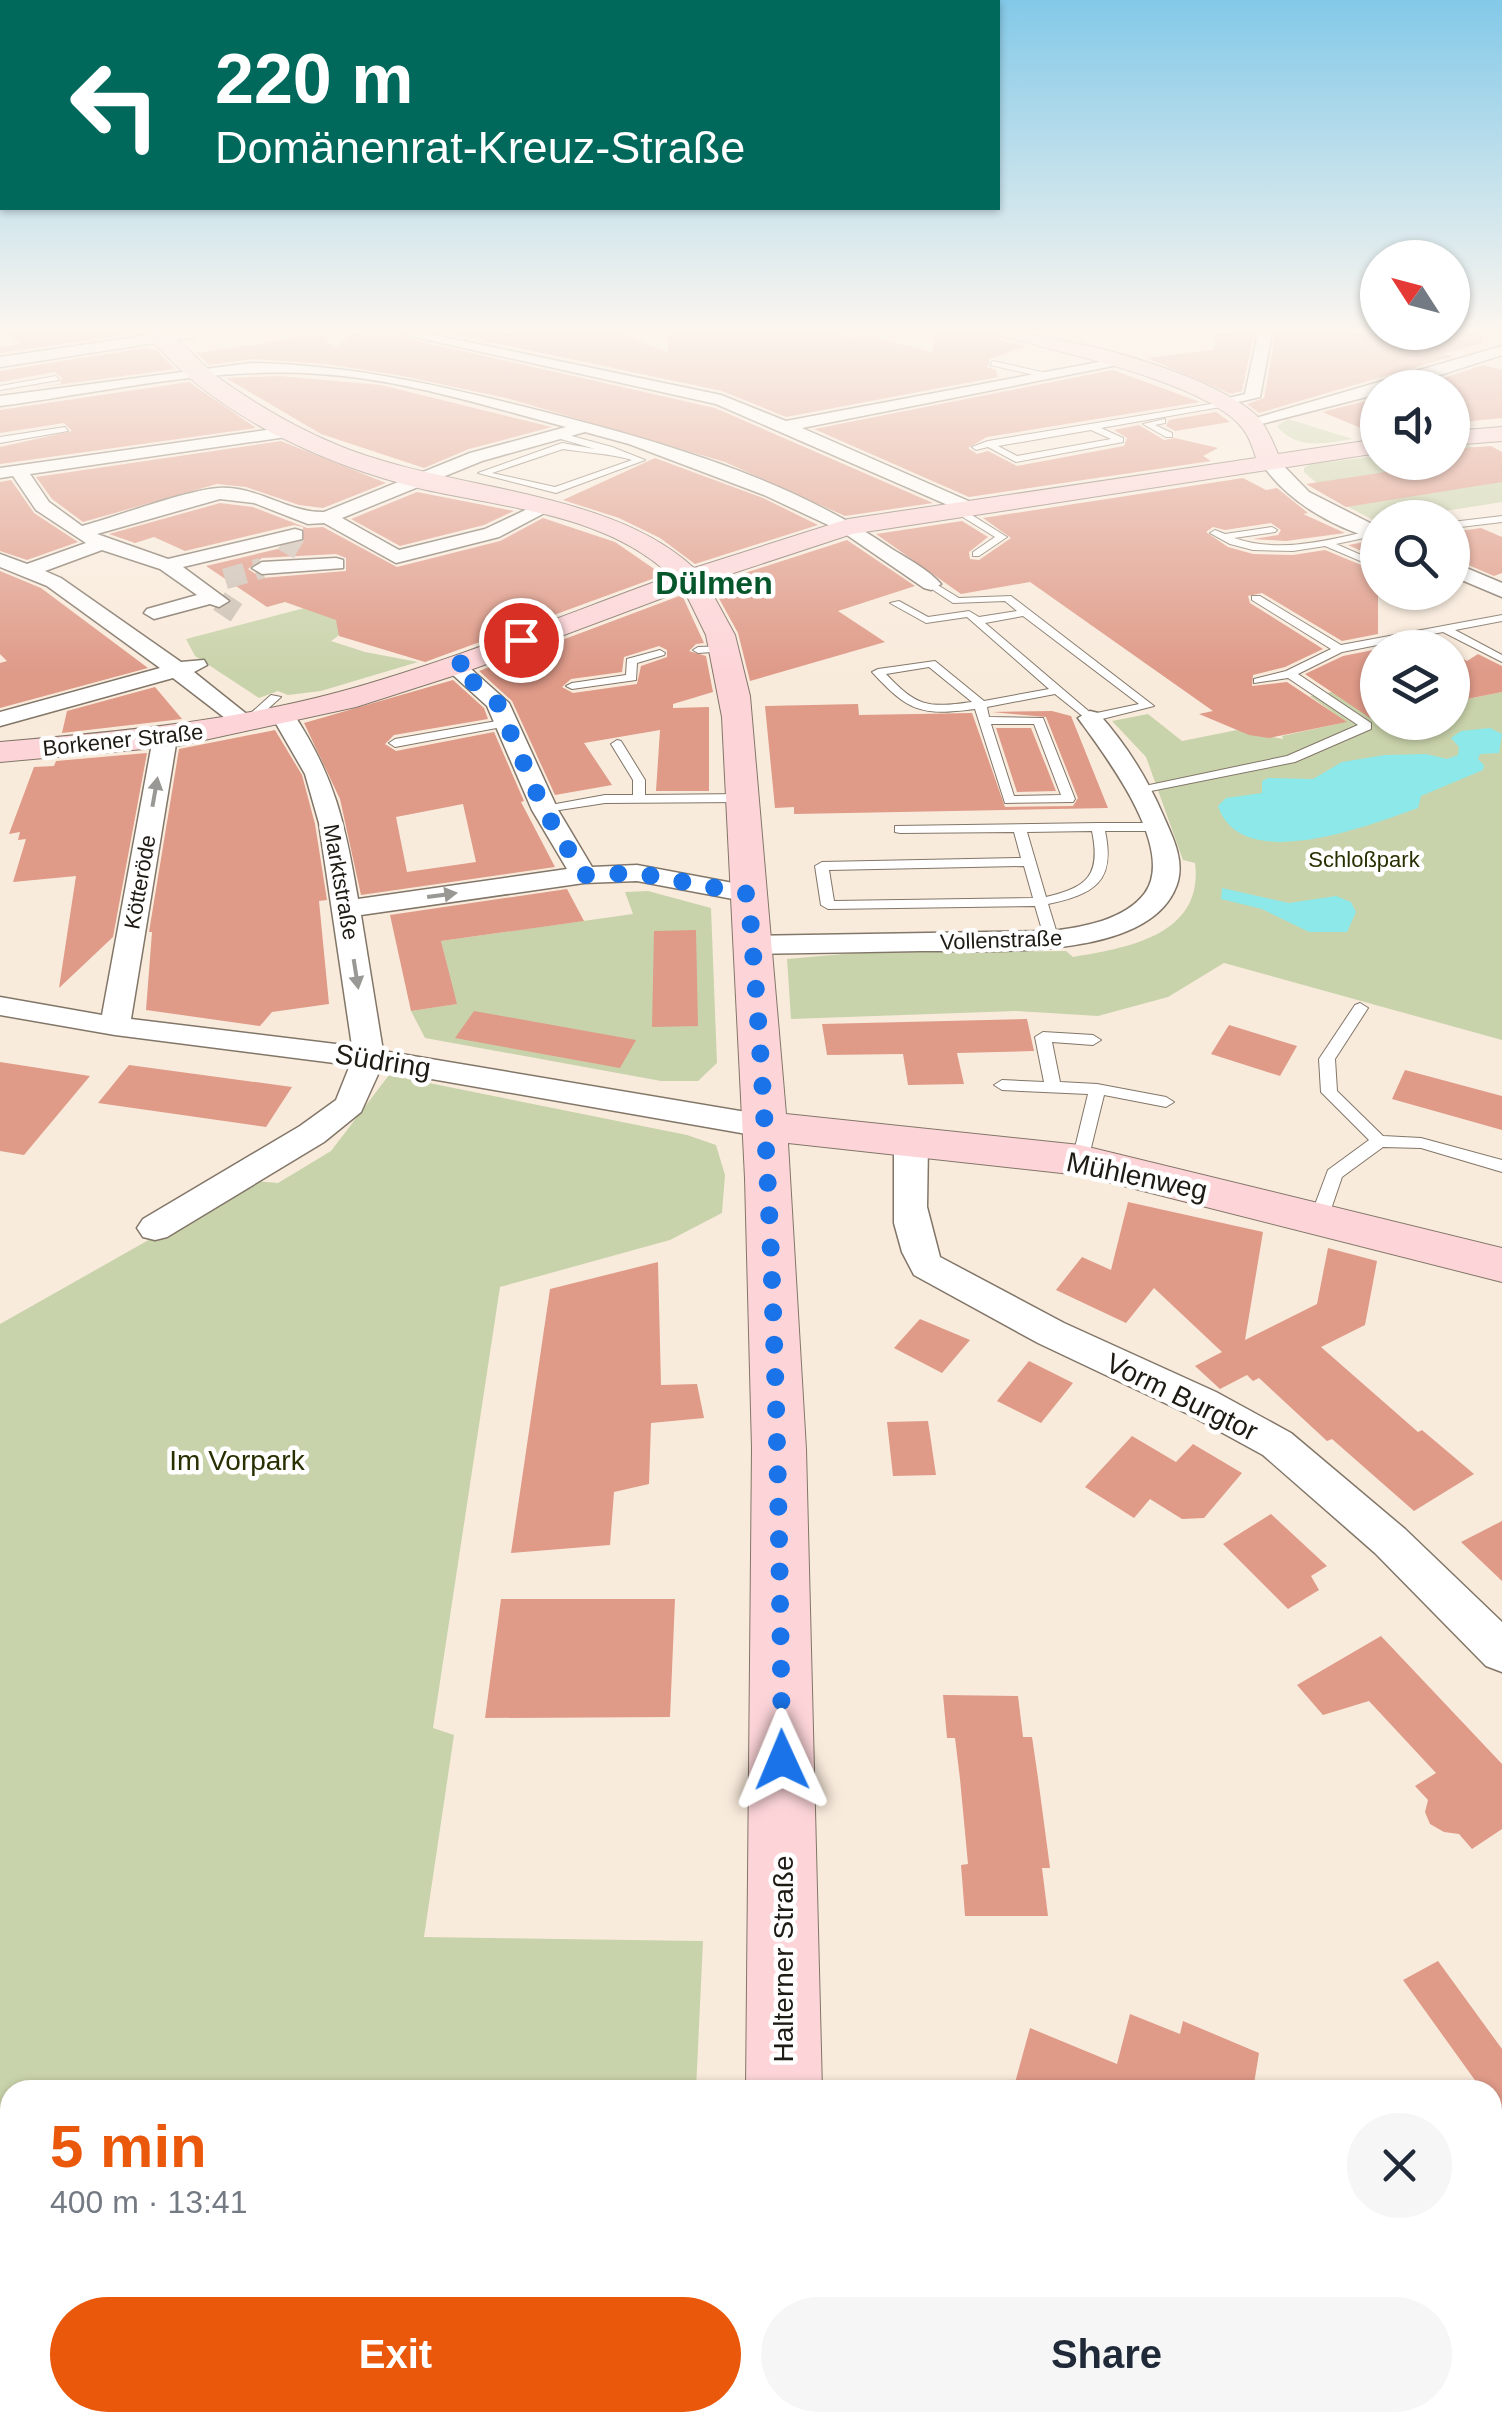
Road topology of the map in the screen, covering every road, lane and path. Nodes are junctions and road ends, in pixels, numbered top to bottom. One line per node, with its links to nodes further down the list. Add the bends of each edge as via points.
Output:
1 (187, 446): 15 (street)
2 (323, 446): 16 (street)
3 (515, 446): 16 (street)
4 (561, 446): 13 (lane, via 482,473 556,490 642,460)
5 (565, 446): 13 (lane)
6 (600, 446): 13 (lane)
7 (648, 446): 22 (street)
8 (832, 446): 18 (street)
9 (993, 446): 10 (lane, via 1016,459)
10 (1085, 446)
11 (1259, 446): 14 (street)
12 (1360, 448): 14 (street, Borkener Straße)
13 (609, 449)
14 (1269, 461): 18 (street, Borkener Straße); 21 (street, via 1292,488)
15 (10, 472): 26 (street, via 42,508)
16 (418, 480): 17 (street); 24 (street)
17 (545, 508): 24 (street, via 492,533 386,554); 35 (street, via 636,540)
18 (961, 508): 22 (street, Borkener Straße); 28 (lane, via 1002,537)
19 (1502, 519): 20 (lane)
20 (1470, 523)
21 (1360, 525)
22 (848, 527): 35 (street, Borkener Straße); 36 (street)
23 (1272, 530): 27 (lane, via 1219,535 1235,546)
24 (305, 533): 26 (street, via 308,518 258,498 219,493); 31 (street, via 282,572); 32 (street)
25 (1360, 537): 27 (lane)
26 (91, 539): 32 (street); 34 (street)
27 (1325, 543): 29 (lane)
28 (976, 554)
29 (1360, 558)
30 (0, 560): 34 (street)
31 (336, 564)
32 (167, 565): 43 (street, via 213,588)
33 (1470, 576): 37 (street)
34 (27, 578): 43 (street)
35 (690, 578): 48 (street, Borkener Straße); 68 (street, Halterner Straße, via 712,615 712,649 734,678)
36 (931, 584): 40 (lane, via 957,601 1002,596)
37 (1502, 591)
38 (1256, 598): 45 (lane)
39 (895, 603): 42 (lane, via 926,620 968,614)
40 (1026, 612): 42 (lane); 58 (lane, via 1148,706)
41 (1502, 618): 44 (lane)
42 (977, 621): 53 (lane)
43 (116, 624): 49 (street)
44 (1446, 629): 45 (lane); 47 (lane)
45 (1339, 649): 50 (lane)
46 (660, 653): 52 (lane, via 631,661 632,678)
47 (1502, 659)
48 (454, 666): 55 (street, Borkener Straße, via 378,691); 61 (street, via 490,695)
49 (191, 667): 56 (street, Borkener Straße); 57 (street)
50 (1290, 674): 51 (lane); 67 (lane, via 1367,726 1290,759)
51 (1258, 681)
52 (572, 686)
53 (1060, 690): 54 (lane); 58 (lane)
54 (981, 704): 54 (lane, via 931,663 878,672 912,704); 60 (lane)
55 (279, 706): 57 (street, Borkener Straße); 79 (street, Marktstraße, via 322,790)
56 (50, 707): 59 (street, Borkener Straße); 65 (street, via 61,725)
57 (237, 715): 62 (street, Borkener Straße)
58 (1090, 718): 67 (street, Vollenstraße, via 1121,753)
59 (0, 720)
60 (984, 721): 60 (lane, via 1010,800 1069,799 1040,720)
61 (508, 723): 63 (lane); 70 (street)
62 (165, 738): 65 (street, Borkener Straße); 84 (street, Kötteröde, one-way to 62)
63 (395, 743)
64 (617, 744): 69 (lane, via 639,780)
65 (57, 748): 66 (street, Borkener Straße)
66 (0, 752)
67 (1140, 791): 72 (street, Vollenstraße)
68 (742, 798): 69 (lane); 77 (street, Halterner Straße)
69 (639, 799): 70 (lane)
70 (544, 810): 76 (street)
71 (1098, 827): 72 (lane); 73 (lane); 78 (lane, via 1106,858 1098,878 1073,895)
72 (1155, 827): 80 (street, Vollenstraße, via 1166,859 1164,886 1148,907 1090,935)
73 (1018, 828): 74 (lane); 75 (lane)
74 (900, 829)
75 (1029, 862): 78 (lane); 78 (lane, via 822,866 828,905)
76 (584, 875): 77 (street, via 637,873); 79 (street, one-way to 76)
77 (748, 894): 81 (street, Halterner Straße)
78 (1040, 902): 80 (lane)
79 (346, 908): 86 (street, Marktstraße, one-way to 86)
80 (1052, 940): 81 (street, Vollenstraße)
81 (753, 944): 91 (street, Halterner Straße)
82 (0, 1006): 84 (street, Südring)
83 (1360, 1008): 92 (lane, via 1327,1059 1329,1092)
84 (115, 1026): 86 (street, Südring)
85 (1093, 1040): 87 (lane, via 1044,1037)
86 (369, 1058): 91 (street, Südring); 97 (street, via 350,1105)
87 (1052, 1084): 88 (lane); 89 (lane)
88 (1002, 1085)
89 (1097, 1088): 90 (lane); 94 (lane)
90 (1166, 1102)
91 (764, 1126): 93 (street, Mühlenweg); 100 (street, Halterner Straße, via 779,1449)
92 (1378, 1141): 95 (lane, via 1422,1143); 96 (lane, via 1334,1174)
93 (910, 1144): 94 (street, Mühlenweg); 99 (street, Vorm Burgtor, via 909,1206 916,1248 927,1266 1277,1444 1390,1540)
94 (1080, 1160): 96 (street, Mühlenweg)
95 (1502, 1166)
96 (1320, 1218): 98 (street, Mühlenweg)
97 (155, 1228)
98 (1502, 1265)
99 (1502, 1652)
100 (784, 2080)

